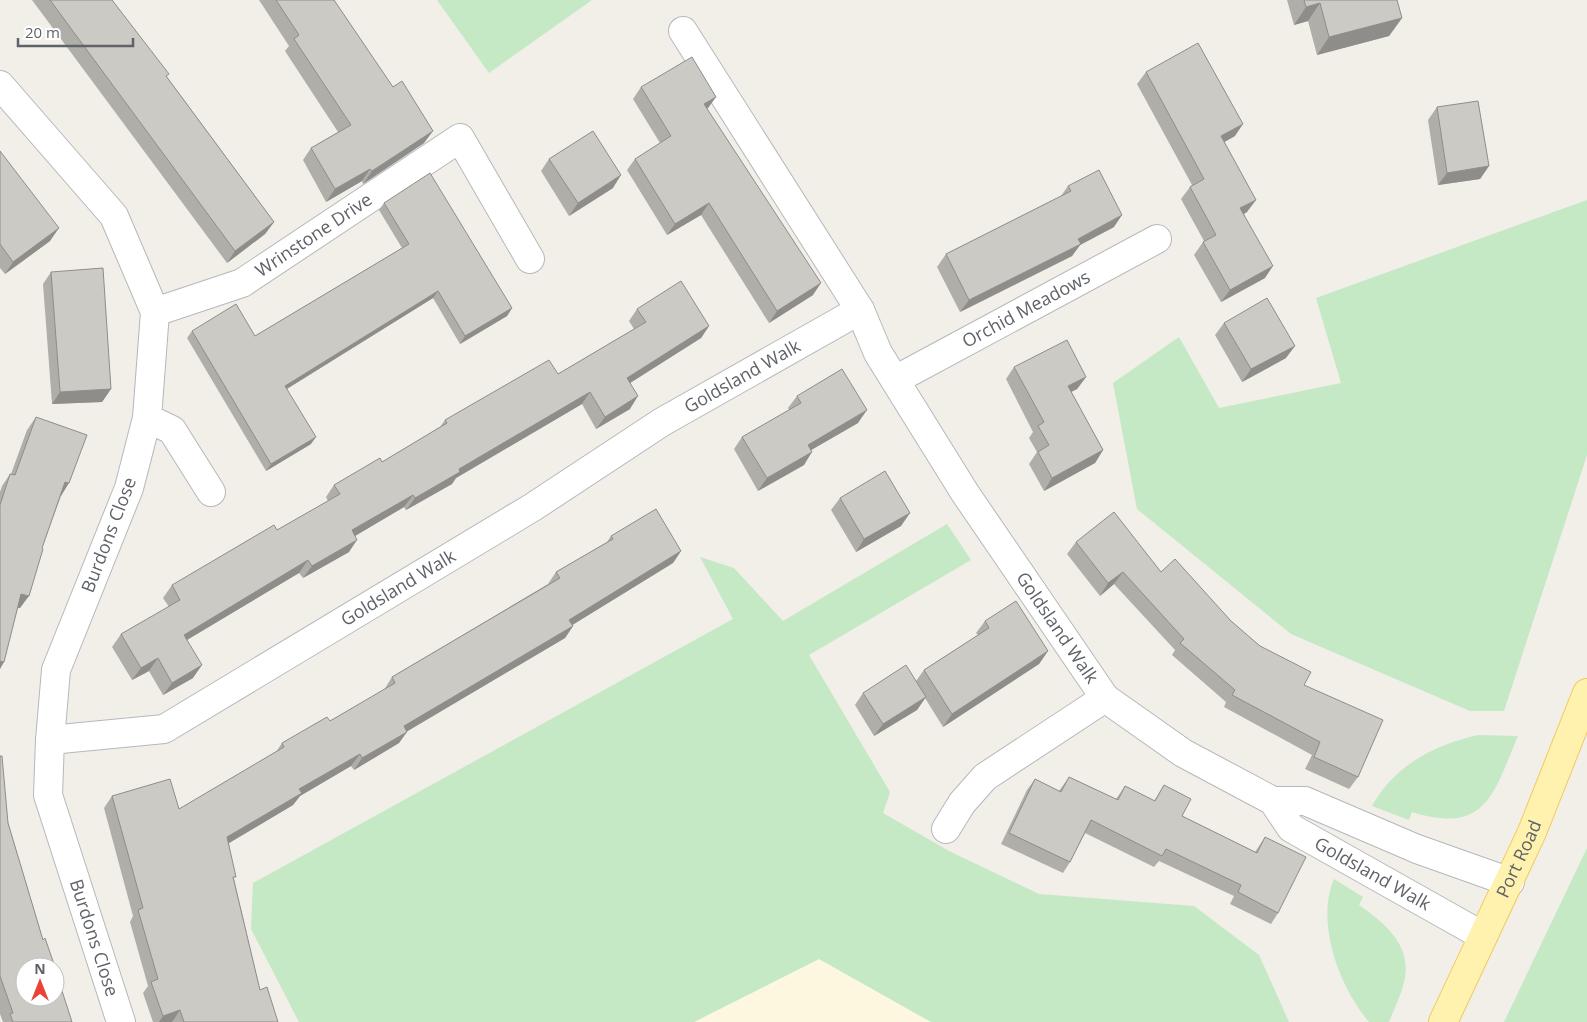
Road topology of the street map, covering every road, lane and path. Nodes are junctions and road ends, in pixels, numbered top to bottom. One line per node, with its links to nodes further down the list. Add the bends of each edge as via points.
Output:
1 (683, 30): 5 (street)
2 (0, 85): 6 (street, Burdons Close, via 114,216)
3 (1157, 239): 7 (street, Orchid Meadows)
4 (530, 259): 6 (street, Wrinstone Drive, via 460,138 242,283)
5 (860, 310): 7 (street, Goldsland Walk, via 878,352); 12 (street, Goldsland Walk, via 662,422 533,507 164,729)
6 (155, 312): 8 (street, Burdons Close)
7 (895, 380): 11 (street, Goldsland Walk, via 965,493)
8 (147, 418): 9 (street, via 172,430); 12 (street, Burdons Close, via 130,488 56,670)
9 (211, 492)
10 (1587, 694): 15 (main road, Port Road)
11 (1105, 698): 13 (street, Goldsland Walk, via 1183,753); 14 (street, via 985,777 962,803)
12 (50, 740): 17 (street, Burdons Close, via 48,795)
13 (1272, 801): 15 (street, Goldsland Walk, via 1305,801 1416,849); 16 (street, Goldsland Walk, via 1291,828)
14 (946, 829)
15 (1510, 882): 16 (main road, Port Road)
16 (1483, 936): 18 (main road, Port Road)
17 (121, 1022)
18 (1443, 1022)

